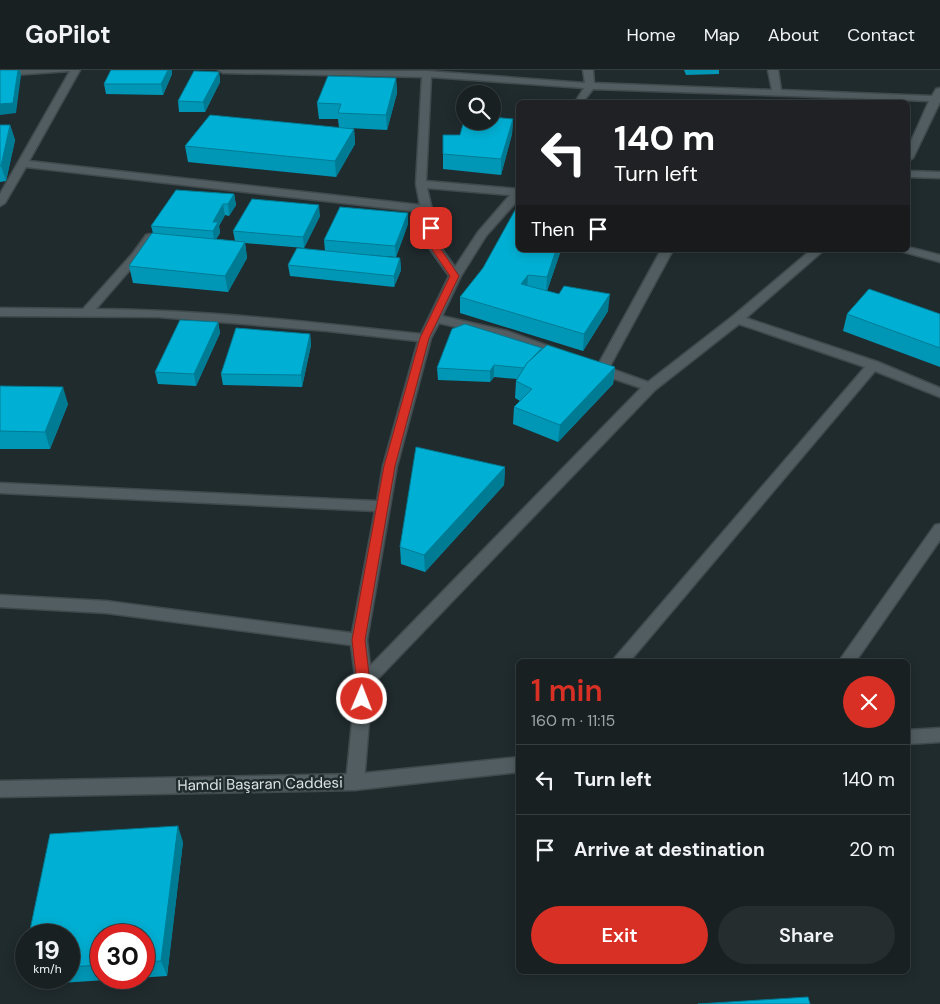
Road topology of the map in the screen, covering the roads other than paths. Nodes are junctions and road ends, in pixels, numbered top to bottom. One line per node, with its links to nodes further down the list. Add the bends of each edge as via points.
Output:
1 (66, 70): 6 (street)
2 (75, 70): 15 (street)
3 (223, 70): 7 (street)
4 (588, 70): 8 (street)
5 (773, 70): 10 (street)
6 (0, 73)
7 (426, 74): 8 (street); 18 (street)
8 (590, 86): 9 (street); 12 (street)
9 (760, 91): 10 (street); 13 (street)
10 (777, 92): 11 (street)
11 (939, 96): 14 (street)
12 (580, 100)
13 (758, 100)
14 (910, 154)
15 (22, 163): 19 (street); 23 (street, via 186,186)
16 (910, 174): 17 (street)
17 (940, 175)
18 (421, 184): 20 (street); 23 (street)
19 (4, 187): 22 (street)
20 (516, 193)
21 (516, 196): 29 (street, via 482,234)
22 (0, 203)
23 (427, 209): 29 (street, via 435,248)
24 (155, 230): 31 (street)
25 (910, 251): 28 (street)
26 (666, 252): 36 (street)
27 (816, 252): 33 (street)
28 (940, 259)
29 (455, 276): 32 (street)
30 (0, 312): 31 (street)
31 (85, 314): 34 (street, via 158,313)
32 (435, 318): 34 (street); 36 (street, via 503,334)
33 (737, 319): 35 (street); 37 (street)
34 (425, 338): 40 (street)
35 (873, 365): 38 (street); 44 (street)
36 (602, 370): 37 (street)
37 (650, 387): 46 (street)
38 (940, 393)
39 (0, 488): 40 (street)
40 (382, 506): 43 (street)
41 (940, 529): 45 (street)
42 (0, 601): 43 (street, via 106,607)
43 (358, 640): 46 (street)
44 (622, 659)
45 (848, 659)
46 (364, 683): 50 (street)
47 (940, 735): 48 (street)
48 (910, 737)
49 (516, 764): 50 (street, Hamdi Başaran Caddesi)
50 (355, 782): 51 (street, Hamdi Başaran Caddesi)
51 (0, 789)

